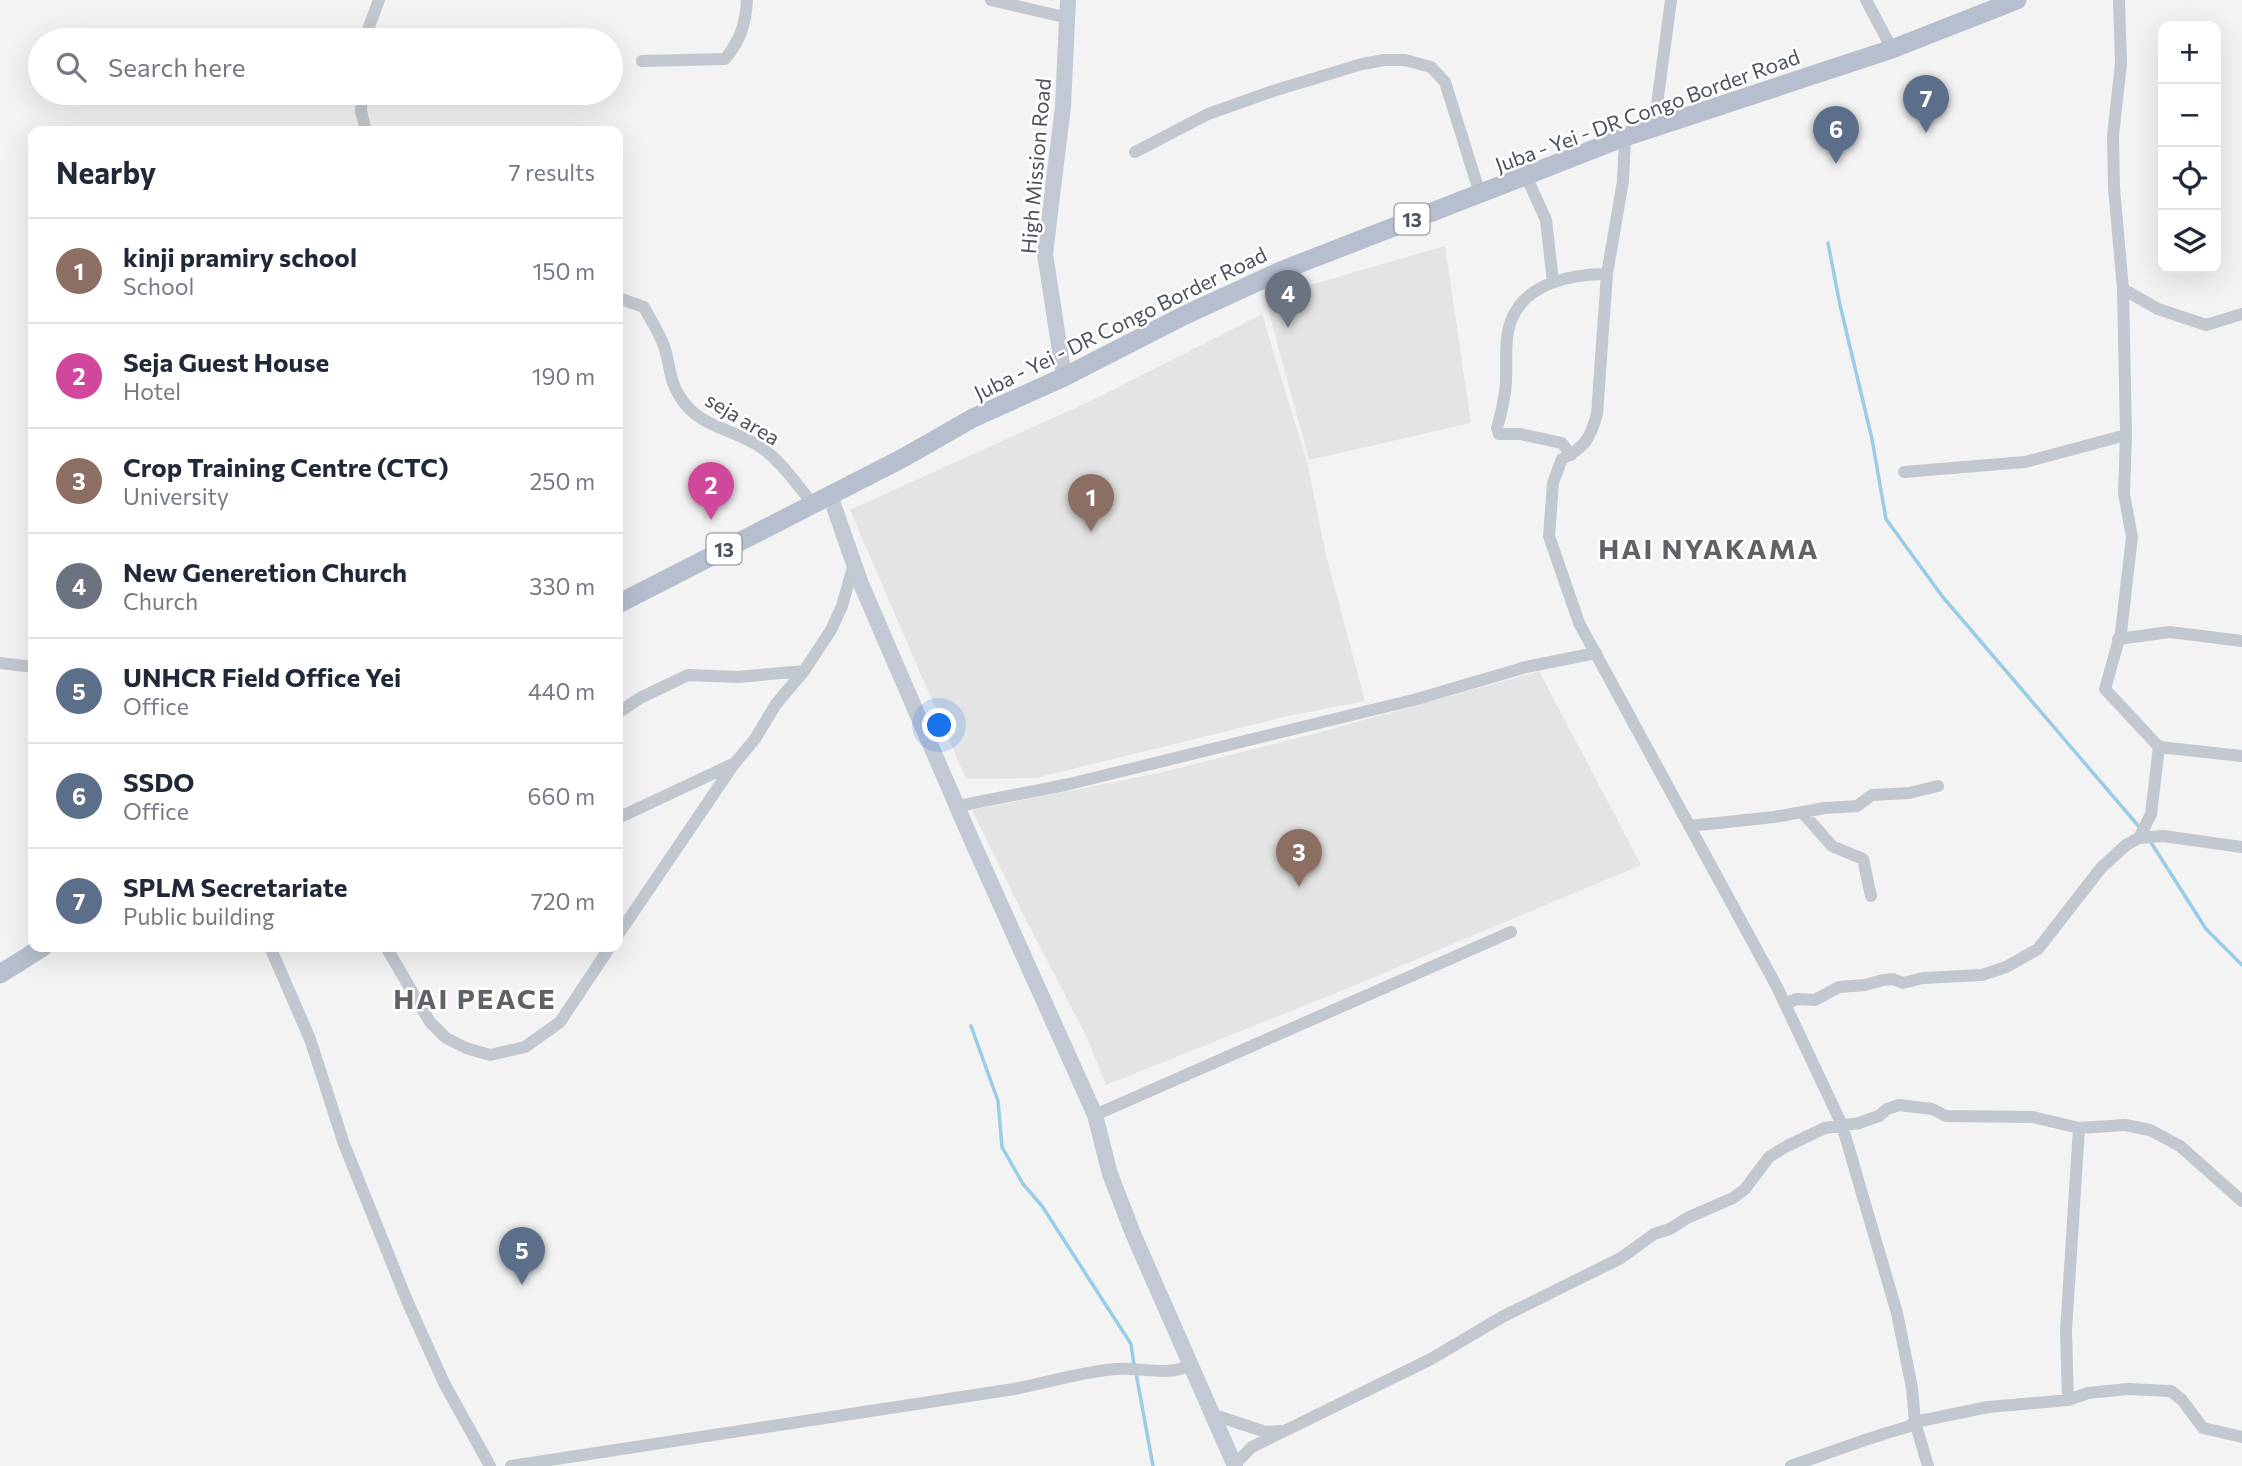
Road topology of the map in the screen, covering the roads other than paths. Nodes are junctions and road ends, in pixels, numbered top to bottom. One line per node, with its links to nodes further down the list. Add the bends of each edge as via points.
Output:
1 (379, 0): 10 (street)
2 (747, 0): 12 (street, via 737,45 725,59)
3 (991, 0): 9 (street)
4 (1068, 0): 9 (street, High Mission Road)
5 (1671, 0): 15 (street)
6 (1866, 0): 11 (street)
7 (2016, 0): 11 (main road, Juba - Yei - DR Congo Border Road / 13)
8 (2119, 0): 22 (street, via 2122,63 2113,136)
9 (1068, 18): 25 (street, High Mission Road, via 1063,106 1045,254)
10 (368, 28)
11 (1892, 49): 15 (main road, Juba - Yei - DR Congo Border Road / 13)
12 (642, 61)
13 (361, 105): 14 (street)
14 (365, 126)
15 (1654, 127): 16 (main road, Juba - Yei - DR Congo Border Road / 13)
16 (1625, 137): 18 (main road, Juba - Yei - DR Congo Border Road / 13); 20 (street)
17 (1135, 152): 19 (street, via 1208,114 1273,91 1362,64 1405,60 1431,67 1445,82)
18 (1526, 176): 19 (main road, Juba - Yei - DR Congo Border Road / 13); 21 (street, via 1546,220)
19 (1480, 194): 25 (main road, Juba - Yei - DR Congo Border Road / 13, via 1283,270)
20 (1606, 274): 21 (street); 27 (street, via 1597,414 1592,432)
21 (1553, 282): 27 (street, via 1526,299 1510,323 1507,383 1497,428 1499,434 1562,443)
22 (2123, 289): 24 (street, via 2158,309 2206,325); 26 (street)
23 (623, 300): 29 (street, seja area, via 644,307 664,346 667,368 680,397 692,411 710,426 762,447)
24 (2242, 314)
25 (1063, 377): 29 (main road, Juba - Yei - DR Congo Border Road / 13, via 973,418)
26 (2126, 435): 28 (street, via 2025,462); 32 (street, via 2124,494 2132,537)
27 (1571, 455): 34 (street, via 1562,459 1553,483 1549,536 1579,623)
28 (1904, 472)
29 (822, 500): 30 (street); 31 (main road, Juba - Yei - DR Congo Border Road / 13)
30 (854, 563): 37 (street, via 831,630); 43 (street)
31 (623, 601)
32 (2118, 639): 33 (street, via 2170,632); 39 (street, via 2105,689)
33 (2242, 640)
34 (1596, 653): 43 (street, via 1075,782); 46 (street)
35 (0, 663): 36 (street)
36 (28, 666)
37 (804, 670): 38 (street, via 738,677 688,676); 41 (street)
38 (623, 710)
39 (2159, 747): 40 (street); 47 (street, via 2151,814)
40 (2242, 756)
41 (734, 764): 45 (street); 50 (street)
42 (1938, 786): 44 (street, via 1872,795 1857,806)
43 (958, 806): 58 (street)
44 (1802, 812): 46 (street); 49 (street, via 1832,846 1863,859)
45 (623, 816)
46 (1689, 826): 57 (street)
47 (2139, 838): 48 (street, via 2163,836); 57 (street, via 2101,868 2038,949 2006,967 1982,975 1839,987 1815,1000 1796,999)
48 (2242, 847)
49 (1871, 896)
50 (623, 928)
51 (1511, 932): 58 (street)
52 (35, 952): 56 (main road)
53 (272, 952): 68 (street, via 306,1028 344,1144 408,1303 444,1383)
54 (389, 952): 55 (street, via 430,1021 446,1038 490,1055 525,1047 560,1022)
55 (607, 952)
56 (0, 974)
57 (1785, 1005): 59 (street)
58 (1095, 1115): 62 (street, via 1110,1174)
59 (1842, 1125): 60 (street, via 1911,1105 1946,1116 2033,1117); 65 (street, via 1897,1313); 66 (street, via 1825,1128 1769,1157 1733,1198 1654,1234 1616,1261)
60 (2079, 1128): 61 (street, via 2125,1125 2150,1130 2180,1146); 63 (street, via 2066,1331)
61 (2242, 1201)
62 (1191, 1365): 64 (street); 69 (street, via 1179,1371 1120,1369 1078,1374 1014,1389)
63 (2068, 1400): 65 (street, via 1988,1407); 67 (street, via 2128,1389 2171,1391 2203,1428)
64 (1211, 1414): 66 (street, via 1266,1432); 70 (street)
65 (1915, 1422): 71 (street); 72 (street)
66 (1286, 1430): 70 (street, via 1252,1447)
67 (2242, 1437)
68 (490, 1466)
69 (511, 1466)
70 (1235, 1466)
71 (1791, 1466)
72 (1928, 1466)

